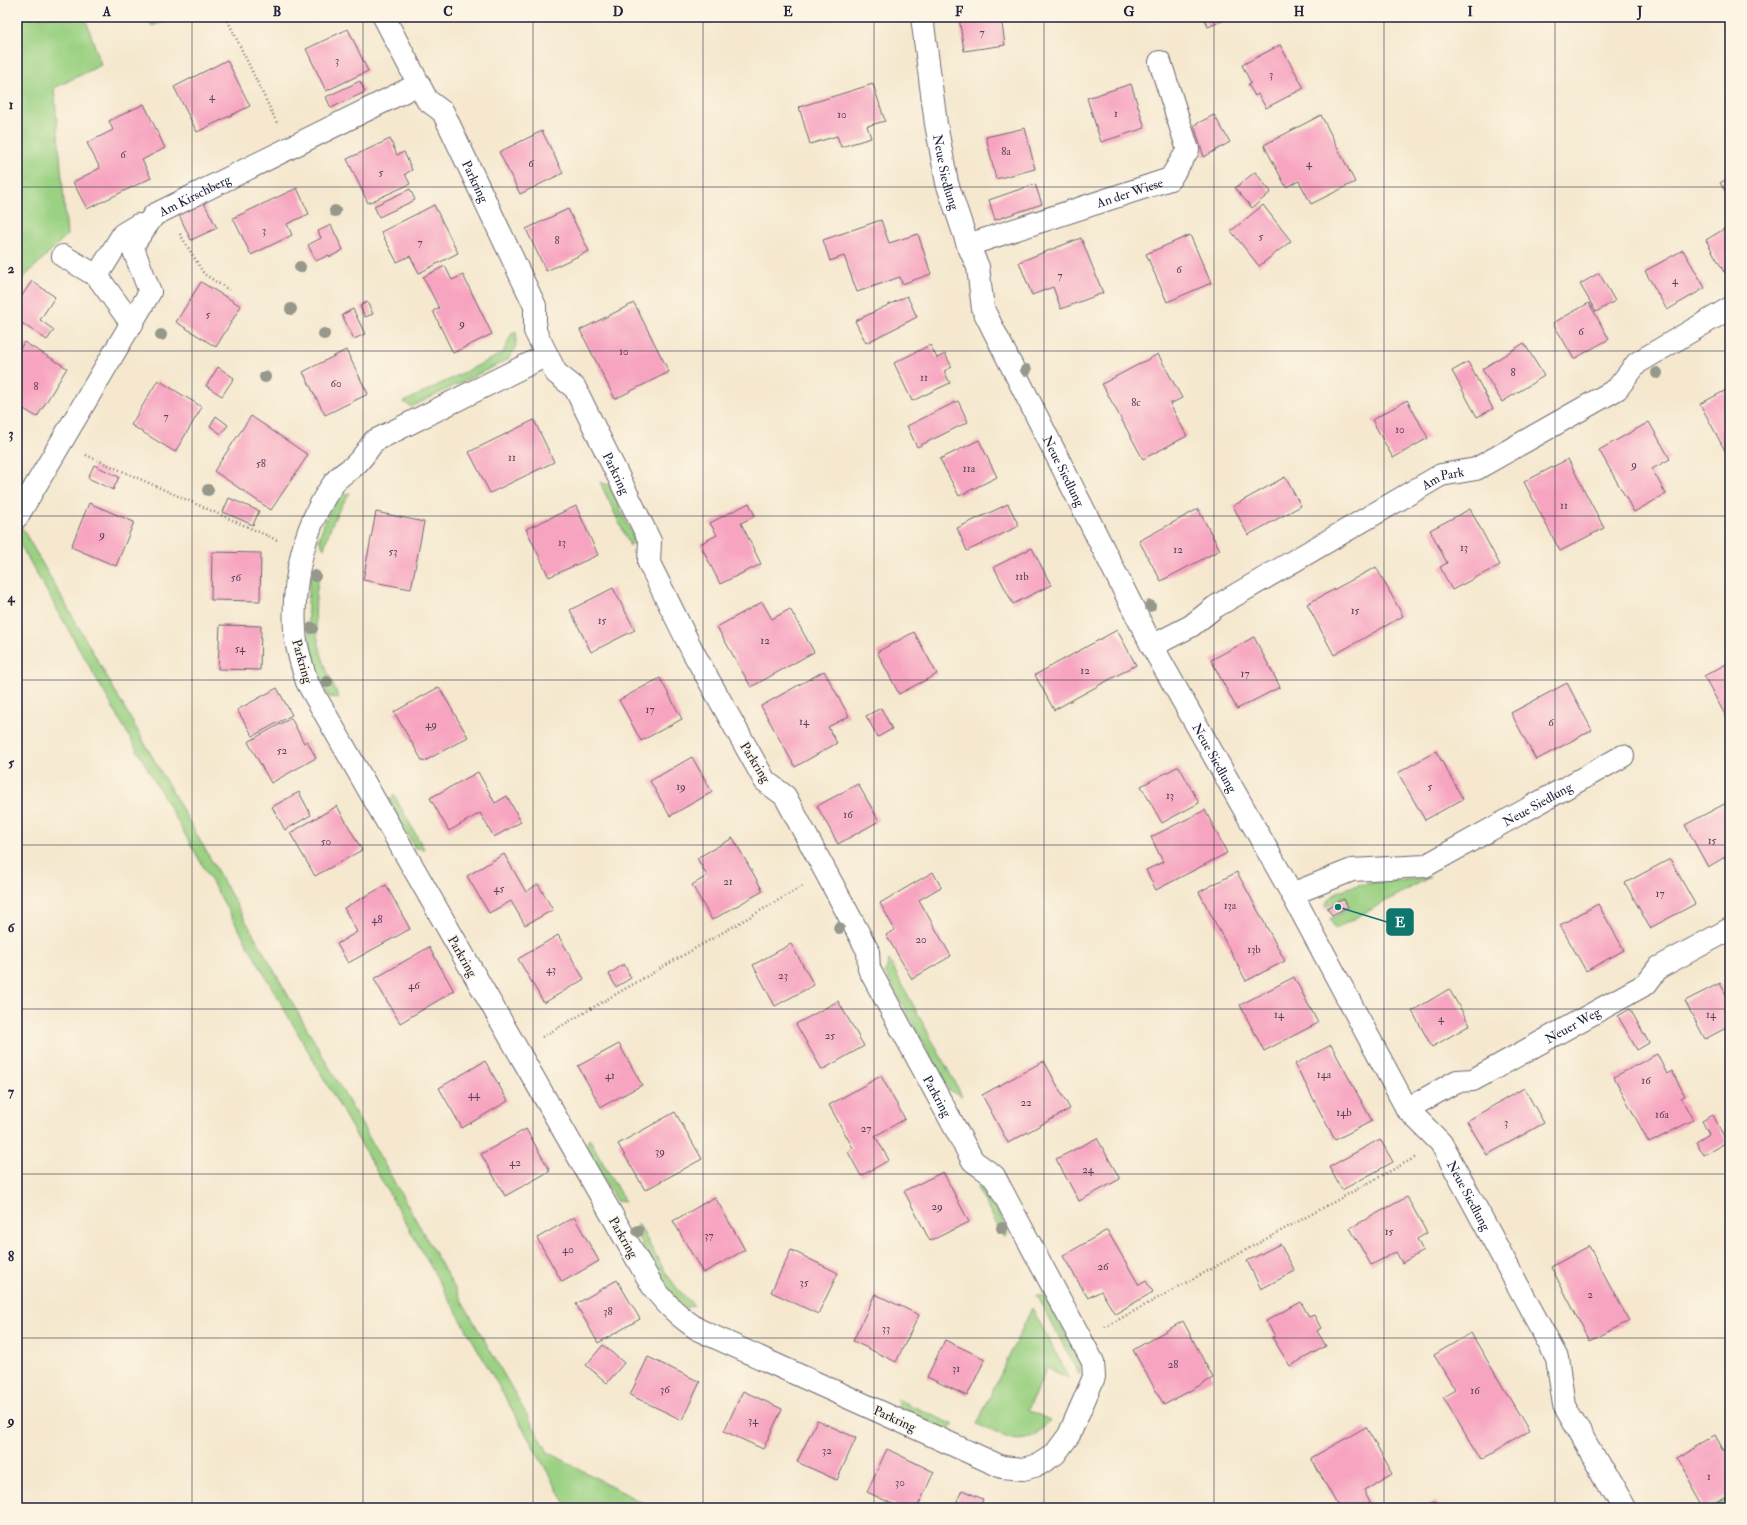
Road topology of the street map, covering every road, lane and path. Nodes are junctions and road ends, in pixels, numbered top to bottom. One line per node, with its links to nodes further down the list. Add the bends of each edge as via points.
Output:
1 (226, 17): 6 (path)
2 (384, 17): 5 (street, Parkring)
3 (922, 17): 8 (street, Neue Siedlung, via 936,124 947,183)
4 (1160, 62): 8 (street, An der Wiese, via 1188,150 1170,179)
5 (419, 84): 6 (street, Am Kirschberg); 14 (street, Parkring, via 427,100 443,112 535,306 535,331)
6 (289, 147): 7 (street, Am Kirschberg)
7 (160, 212): 10 (street, via 123,234); 11 (path, via 204,274); 13 (street, Am Kirschberg, via 132,246 150,292)
8 (968, 245): 18 (street, Neue Siedlung, via 978,267 983,309)
9 (63, 256): 10 (street)
10 (97, 276): 13 (street)
11 (229, 290)
12 (1730, 308): 18 (street, Am Park, via 1637,363 1617,389 1476,469 1441,475 1215,607 1191,626)
13 (132, 324): 15 (street, Am Kirschberg)
14 (547, 355): 17 (street, Parkring, via 374,441 357,464 335,481 313,519); 17 (street, Parkring, via 556,373 575,388 650,541 649,563 693,652 765,781 785,796 868,951 870,969 973,1161 994,1176 1093,1362 1094,1377 1069,1435 1055,1454 1038,1466 1023,1469 1002,1467 699,1330 669,1307 653,1287 307,682 295,631 297,584)
15 (62, 444): 16 (street, Am Kirschberg); 17 (path)
16 (17, 517)
17 (303, 551)
18 (1152, 646): 21 (street, Neue Siedlung)
19 (1623, 756): 21 (street, Neue Siedlung, via 1425,866 1352,870)
20 (808, 892): 23 (path, via 805,885)
21 (1292, 894): 24 (street, Neue Siedlung)
22 (1730, 929): 24 (street, Neuer Weg, via 1658,968 1646,984 1473,1080 1457,1080)
23 (539, 1038)
24 (1407, 1109): 25 (street, Neue Siedlung)
25 (1441, 1143): 26 (path); 27 (street, Neue Siedlung, via 1557,1358 1564,1405)
26 (1100, 1330)
27 (1623, 1508)

